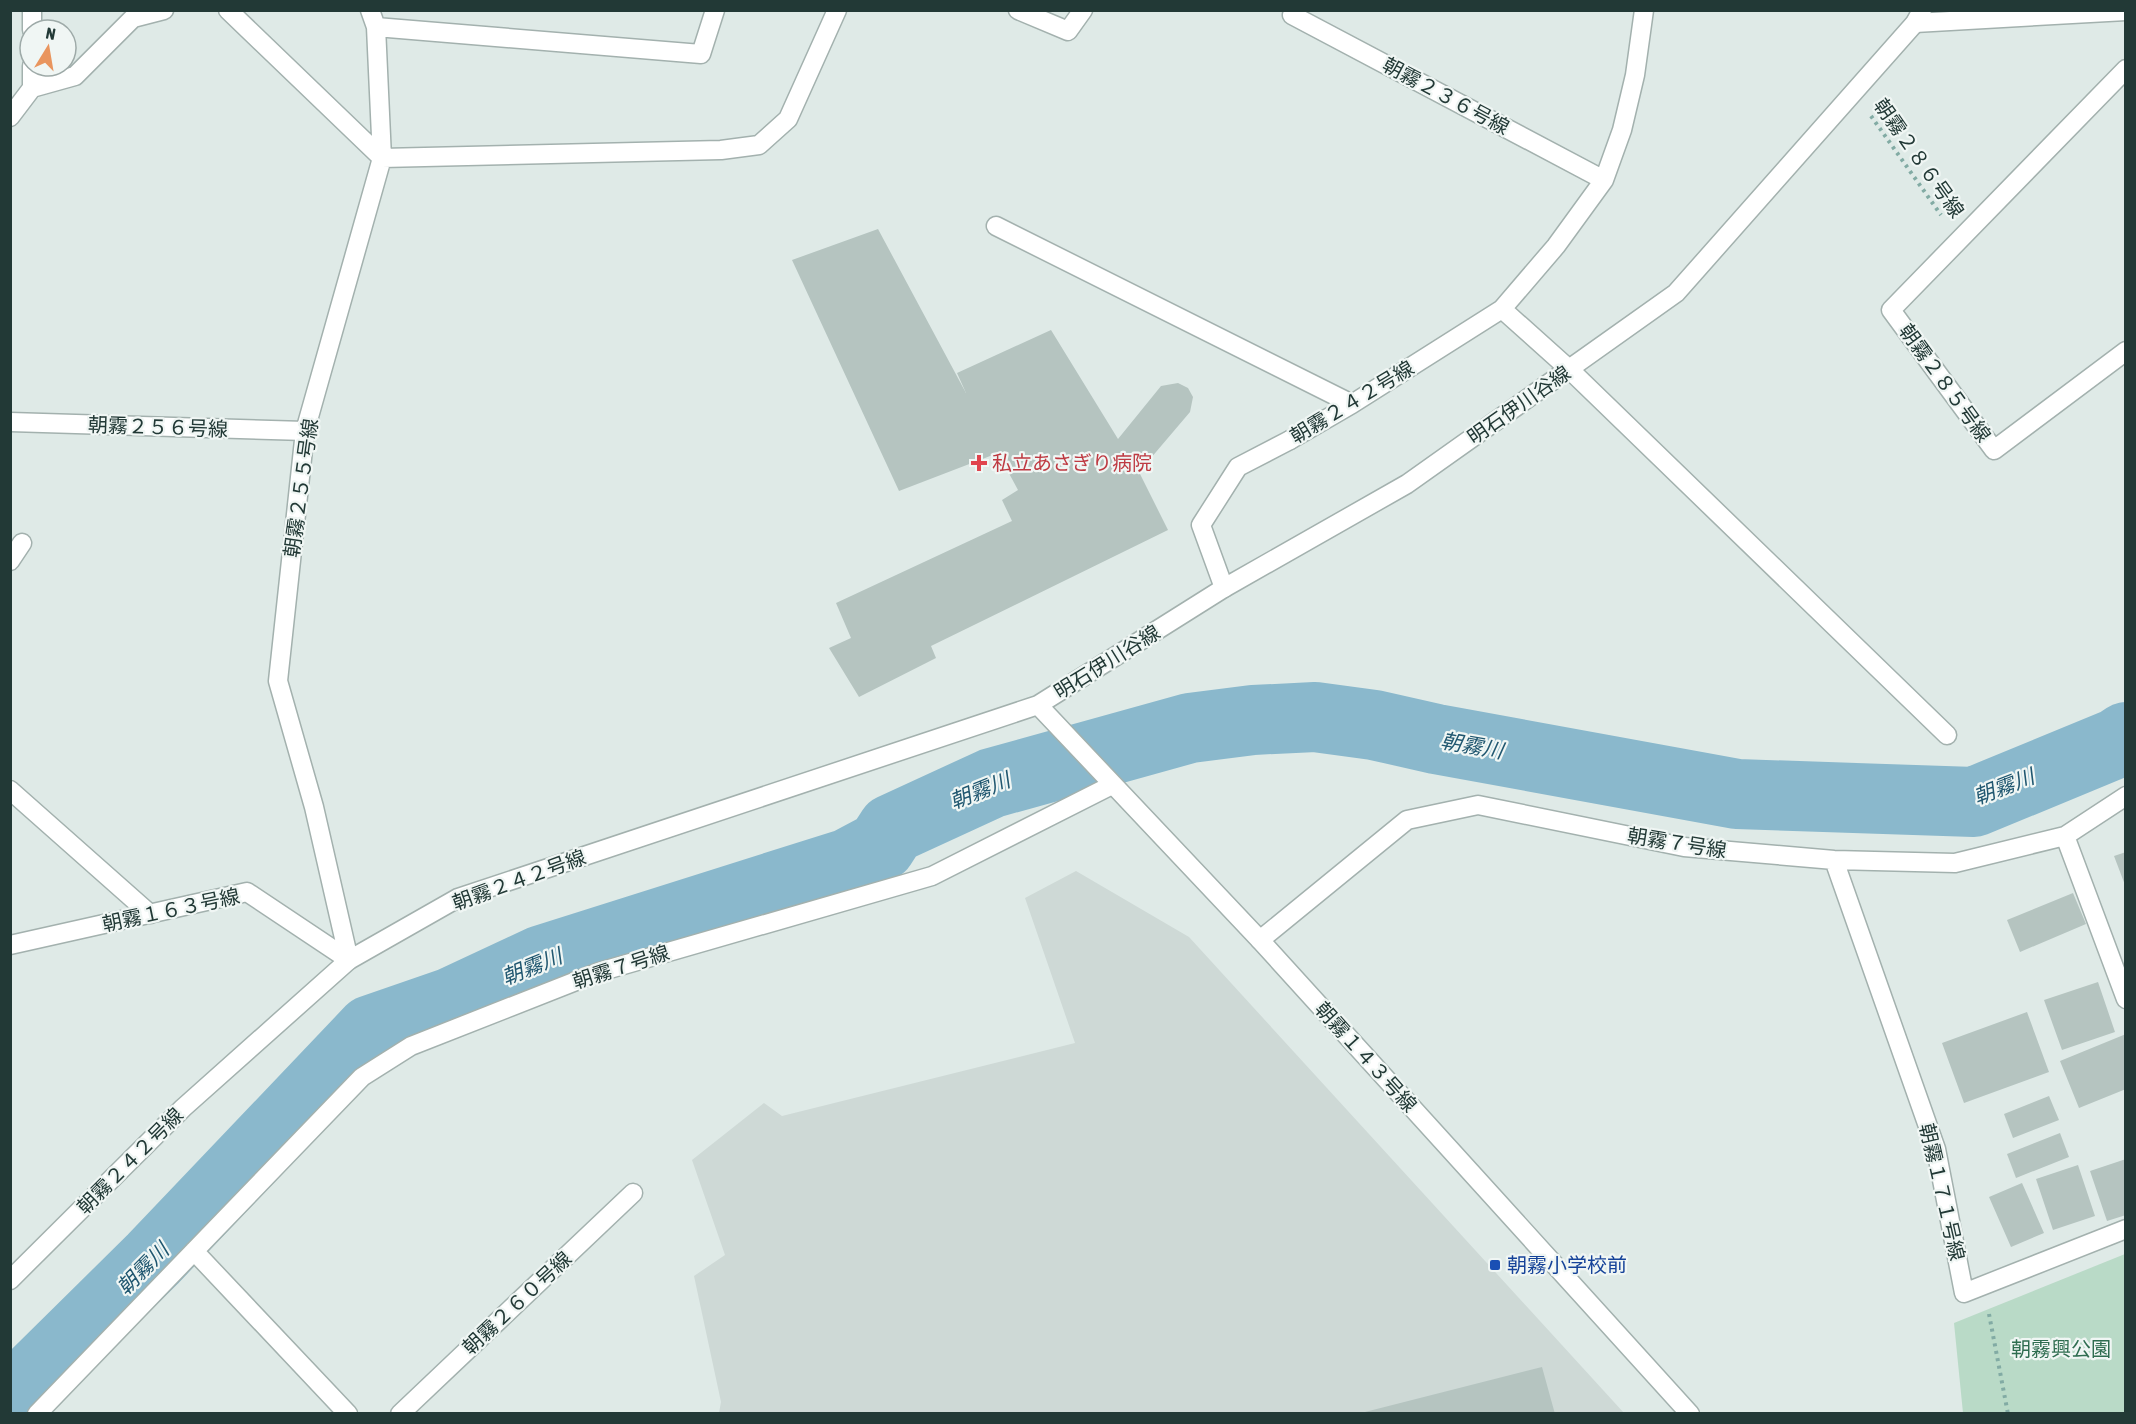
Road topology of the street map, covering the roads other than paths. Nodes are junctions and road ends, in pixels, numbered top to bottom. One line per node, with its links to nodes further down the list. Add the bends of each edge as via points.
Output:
1 (164, 10): 10 (street)
2 (228, 10): 17 (street)
3 (715, 10): 12 (street, via 701,54)
4 (837, 10): 17 (street, via 788,119 759,145 721,150)
5 (1018, 10): 6 (street, via 1068,31)
6 (1083, 10)
7 (1294, 10): 18 (street, 朝霧２３６号線, via 1292,15)
8 (1644, 10): 18 (street, 朝霧２４２号線, via 1635,75)
9 (2126, 10): 11 (street)
10 (133, 14): 15 (street, via 75,76)
11 (1918, 17): 22 (street, 明石伊川谷線, via 1676,293)
12 (373, 19): 17 (street, 朝霧２５５号線)
13 (2126, 69): 21 (street, 朝霧２８５号線, via 1891,310 1994,450)
14 (32, 78): 15 (street)
15 (32, 88): 16 (street)
16 (10, 117)
17 (382, 158): 25 (street, 朝霧２５５号線)
18 (1605, 180): 20 (street, 朝霧２４２号線)
19 (996, 226): 23 (street)
20 (1502, 309): 22 (street); 23 (street, 朝霧２４２号線)
21 (2126, 351)
22 (1569, 369): 28 (street, 明石伊川谷線, via 1407,484); 30 (street)
23 (1352, 404): 28 (street, 朝霧２４２号線, via 1238,467 1202,525)
24 (10, 422): 25 (street, 朝霧２５６号線)
25 (305, 431): 39 (street, 朝霧２５５号線, via 278,681 314,807)
26 (22, 543): 27 (street)
27 (10, 561)
28 (1224, 588): 29 (street, 明石伊川谷線)
29 (1038, 705): 31 (street, 朝霧１４３号線); 39 (street, 朝霧２４２号線, via 458,898)
30 (1947, 735)
31 (1106, 779): 37 (street, 朝霧１４３号線); 43 (street, 朝霧７号線, via 932,876 598,972 411,1046 362,1077)
32 (10, 790): 36 (street)
33 (2126, 796): 34 (street, 朝霧７号線)
34 (2065, 836): 35 (street, 朝霧７号線, via 1955,863); 40 (street)
35 (1834, 860): 37 (street, 朝霧７号線, via 1684,847 1478,805 1407,820); 42 (street, 朝霧１７１号線, via 1936,1149 1964,1293)
36 (150, 914): 38 (street, 朝霧１６３号線); 39 (street, 朝霧１６３号線, via 247,892)
37 (1260, 940): 48 (street, 朝霧１４３号線)
38 (10, 945)
39 (349, 960): 44 (street, 朝霧２４２号線, via 183,1108)
40 (2126, 999)
41 (633, 1193): 47 (street, 朝霧２６０号線)
42 (2126, 1229)
43 (194, 1251): 45 (street, 朝霧７号線); 46 (street)
44 (10, 1280)
45 (36, 1413)
46 (348, 1413)
47 (400, 1413)
48 (1690, 1413)

